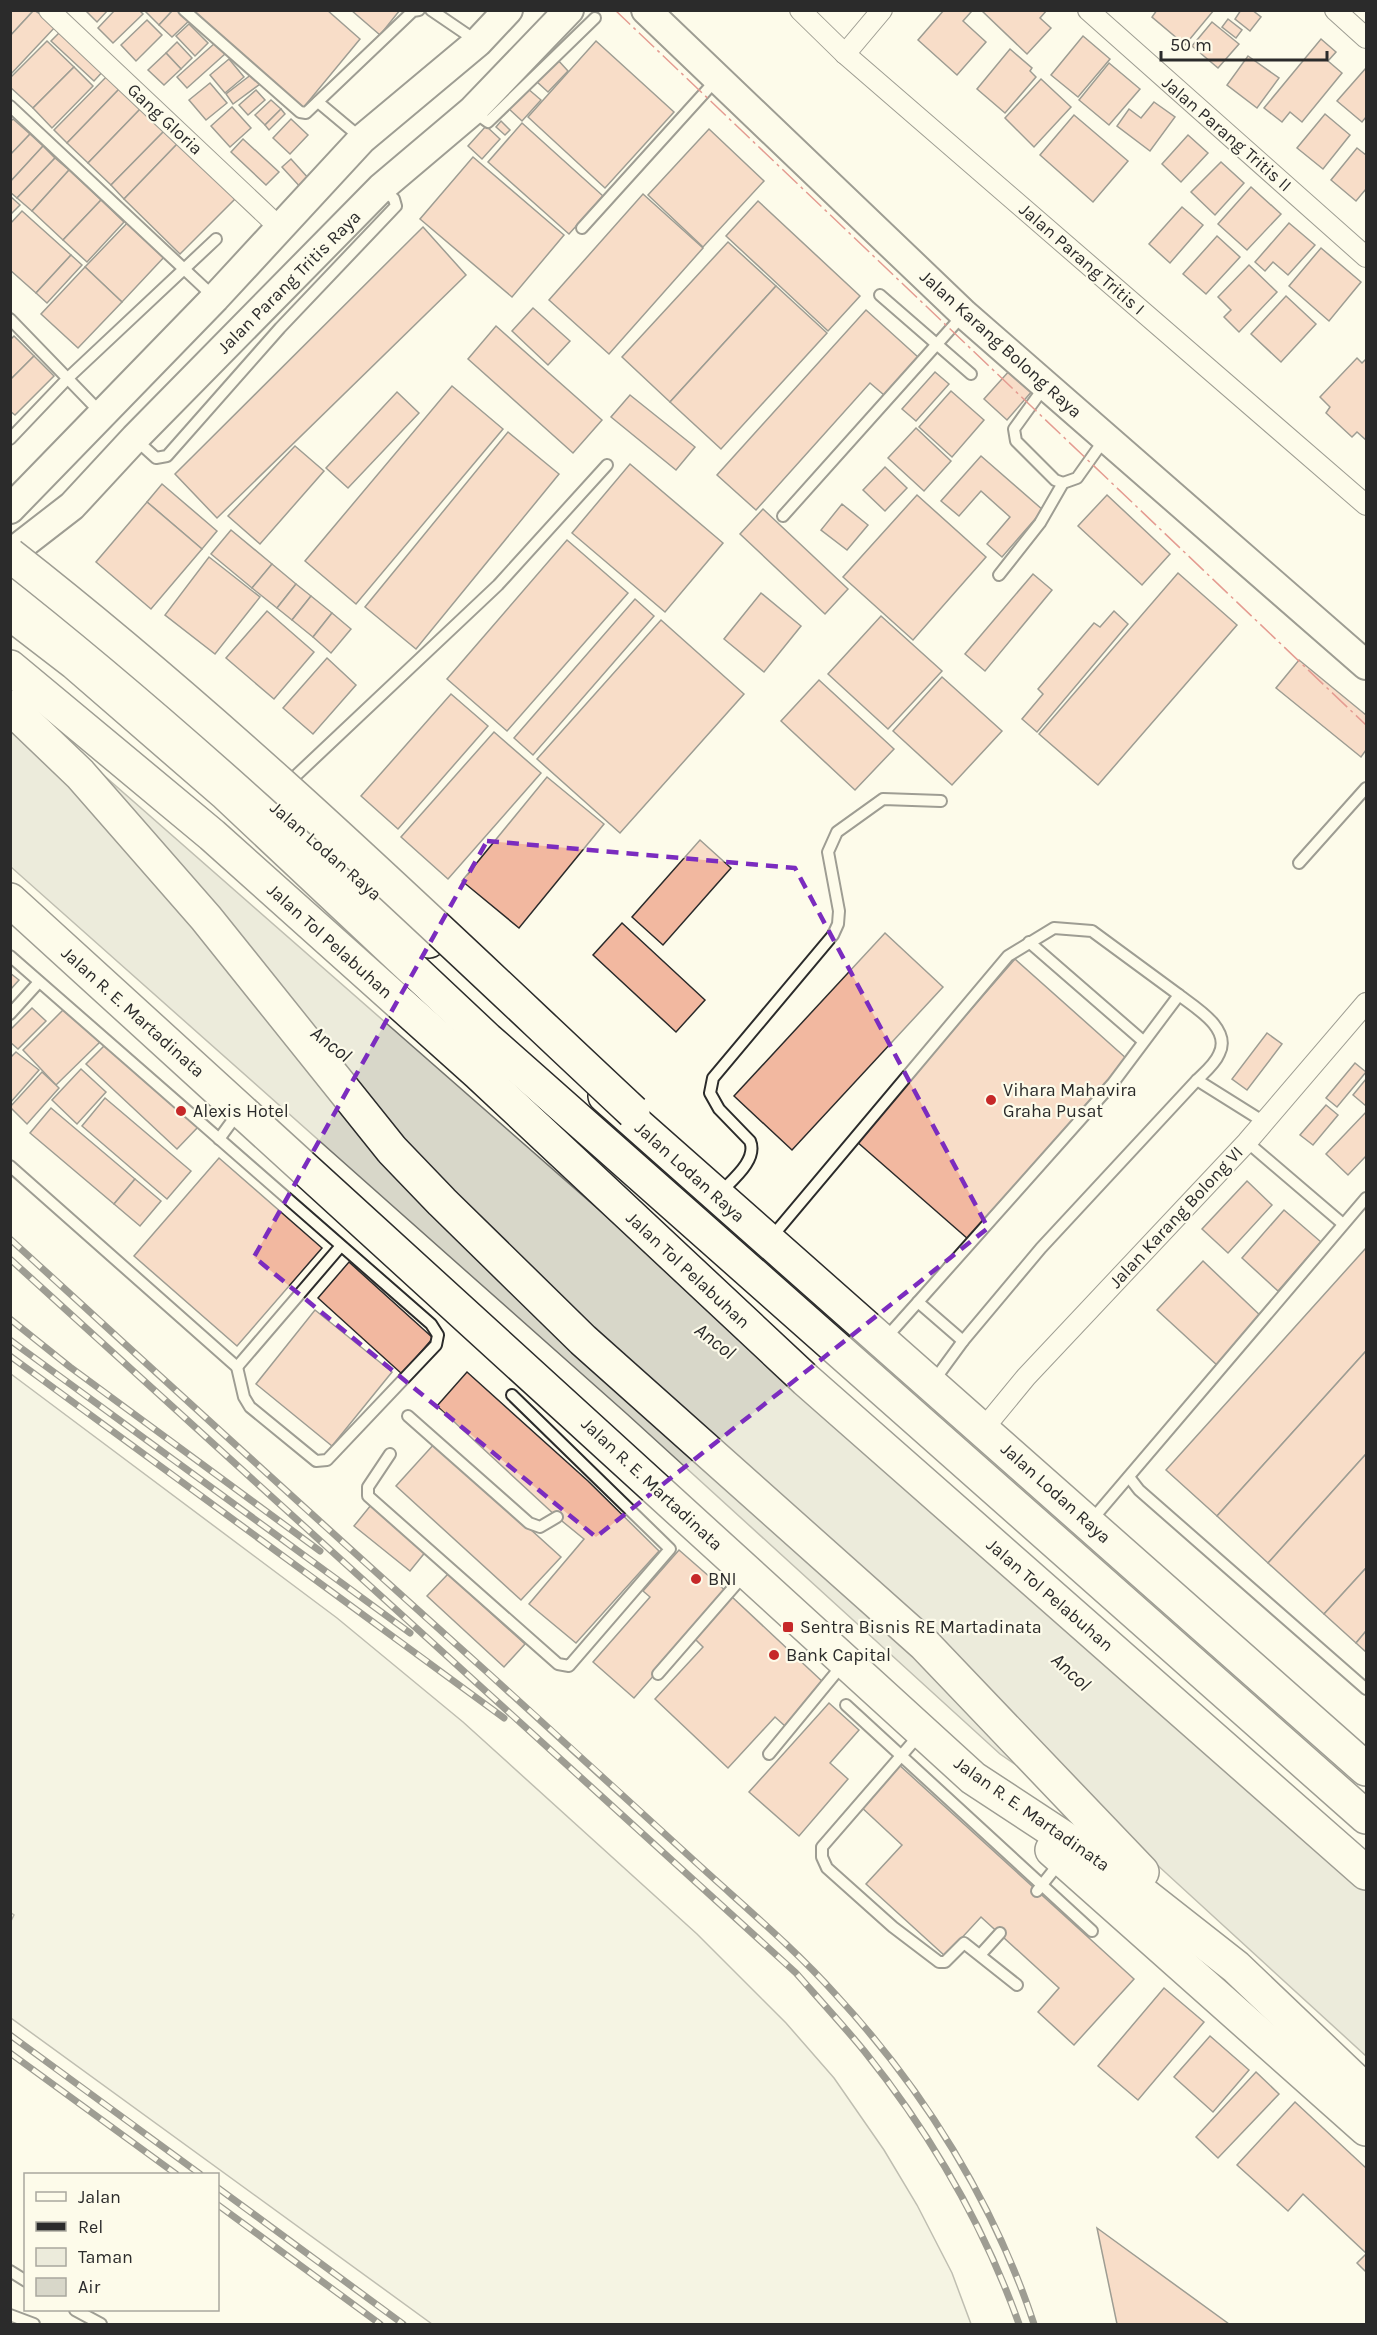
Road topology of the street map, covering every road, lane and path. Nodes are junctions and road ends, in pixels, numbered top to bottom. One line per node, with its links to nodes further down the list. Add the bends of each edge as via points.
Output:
1 (49, 10): 19 (street, Gang Gloria)
2 (184, 10): 16 (lane, via 300,112 306,113)
3 (419, 10): 16 (lane, via 413,11)
4 (431, 10): 13 (lane)
5 (508, 10): 13 (street)
6 (646, 10): 15 (street, Jalan Karang Bolong Raya)
7 (800, 10): 14 (street, Jalan Parang Tritis I)
8 (882, 10): 14 (street)
9 (1088, 10): 22 (street, Jalan Parang Tritis II)
10 (1335, 10): 12 (street)
11 (572, 14): 40 (street, Jalan Parang Tritis Raya, via 472,111 381,188 271,319 135,438 72,506)
12 (1366, 38)
13 (478, 42): 18 (street)
14 (845, 54): 37 (street, Jalan Parang Tritis I)
15 (718, 78): 20 (lane); 26 (street, Jalan Karang Bolong Raya)
16 (318, 102): 18 (lane)
17 (10, 106): 23 (lane)
18 (362, 139): 19 (street)
19 (280, 228): 25 (street)
20 (582, 228)
21 (216, 239): 23 (lane)
22 (1366, 257)
23 (185, 267): 25 (lane); 30 (lane)
24 (880, 295): 28 (lane)
25 (215, 298): 32 (street)
26 (964, 314): 28 (lane); 31 (street, Jalan Karang Bolong Raya)
27 (10, 319): 30 (lane)
28 (937, 345): 29 (lane); 39 (lane)
29 (971, 374)
30 (69, 377): 32 (lane); 34 (lane)
31 (1046, 386): 33 (street, Jalan Karang Bolong Raya); 36 (lane, via 1014,429 1016,441 1055,480)
32 (101, 413): 38 (street)
33 (1106, 438): 36 (lane, via 1077,478); 44 (street, Jalan Karang Bolong Raya)
34 (10, 439)
35 (607, 465): 48 (lane, via 498,585)
36 (1063, 483): 41 (lane, via 1040,523)
37 (1366, 504)
38 (10, 509)
39 (783, 516)
40 (15, 545): 65 (highway, bridge, via 62,596 288,789 633,1112)
41 (999, 575)
42 (10, 580): 48 (highway, Jalan Lodan Raya)
43 (10, 613): 93 (highway, Jalan Tol Pelabuhan, via 75,663 225,793 487,1039)
44 (1366, 665)
45 (10, 667): 95 (highway, Jalan Tol Pelabuhan, via 230,851 478,1073 806,1380)
46 (10, 707): 100 (highway, via 80,774 206,918 392,1150 583,1340 925,1645)
47 (1366, 788): 50 (lane)
48 (269, 800): 65 (highway, Jalan Lodan Raya)
49 (941, 801): 66 (lane, via 883,799 837,832 828,852 838,911 833,935 713,1078 710,1093 718,1109 753,1147 739,1174)
50 (1299, 863)
51 (10, 900): 60 (highway, Jalan R. E. Martadinata)
52 (1029, 942): 55 (lane, via 1054,928 1092,931); 58 (lane); 69 (lane, via 1008,956)
53 (10, 956): 54 (lane)
54 (39, 982): 57 (lane); 62 (lane)
55 (1179, 995): 58 (lane); 59 (lane, via 1215,1024 1221,1038 1220,1054)
56 (1366, 1003): 61 (street, Jalan Karang Bolong VI)
57 (10, 1014)
58 (1143, 1041): 71 (lane, via 1106,1091)
59 (1197, 1080): 61 (lane); 73 (lane, via 1041,1248)
60 (240, 1110): 62 (lane); 78 (highway, Jalan R. E. Martadinata)
61 (1264, 1122): 63 (street, Jalan Karang Bolong VI)
62 (219, 1139): 70 (lane)
63 (1247, 1142): 68 (lane); 79 (street, Jalan Karang Bolong VI, via 1026,1377)
64 (10, 1166): 74 (lane)
65 (687, 1168): 66 (highway, Jalan Lodan Raya)
66 (717, 1197): 69 (highway, Jalan Lodan Raya)
67 (1366, 1198): 68 (lane)
68 (1343, 1224): 81 (lane)
69 (768, 1241): 72 (highway, Jalan Lodan Raya)
70 (340, 1247): 74 (lane); 74 (lane, via 430,1324 438,1335 436,1345 327,1460 316,1461 250,1407)
71 (918, 1302): 72 (lane); 73 (lane)
72 (883, 1341): 75 (highway, Jalan Lodan Raya)
73 (963, 1341): 75 (lane)
74 (237, 1367)
75 (932, 1384): 79 (highway, Jalan Lodan Raya)
76 (512, 1395): 78 (lane)
77 (408, 1416): 82 (lane, via 528,1523 547,1526)
78 (567, 1427): 80 (lane, via 590,1477 670,1549 569,1666 558,1664 368,1496 368,1487); 84 (highway, Jalan R. E. Martadinata)
79 (984, 1428): 83 (highway, Jalan Lodan Raya)
80 (390, 1454)
81 (1130, 1477): 83 (lane); 87 (lane, via 1139,1490)
82 (557, 1517)
83 (1090, 1522): 91 (highway, Jalan Lodan Raya)
84 (747, 1571): 85 (highway, Jalan R. E. Martadinata); 86 (lane)
85 (846, 1661): 89 (highway, Jalan R. E. Martadinata); 90 (lane)
86 (658, 1674)
87 (1366, 1689)
88 (846, 1705): 89 (lane)
89 (911, 1743): 92 (highway, Jalan R. E. Martadinata); 96 (lane); 99 (lane, via 822,1847 822,1857 827,1868 884,1920 939,1962 945,1962 964,1943)
90 (769, 1754)
91 (1366, 1769)
92 (973, 1778): 94 (highway); 100 (highway, Jalan R. E. Martadinata, via 1110,1868)
93 (1366, 1817)
94 (1063, 1860): 96 (lane); 103 (highway)
95 (1366, 1873)
96 (1039, 1888): 97 (lane)
97 (1092, 1931)
98 (1000, 1934): 99 (lane)
99 (981, 1954): 101 (lane)
100 (1236, 1968): 102 (highway, Jalan R. E. Martadinata)
101 (1017, 1985)
102 (1366, 2091)
103 (1366, 2129)
104 (77, 2311): 107 (lane)
105 (10, 2315): 106 (lane)
106 (34, 2325)
107 (101, 2325)

